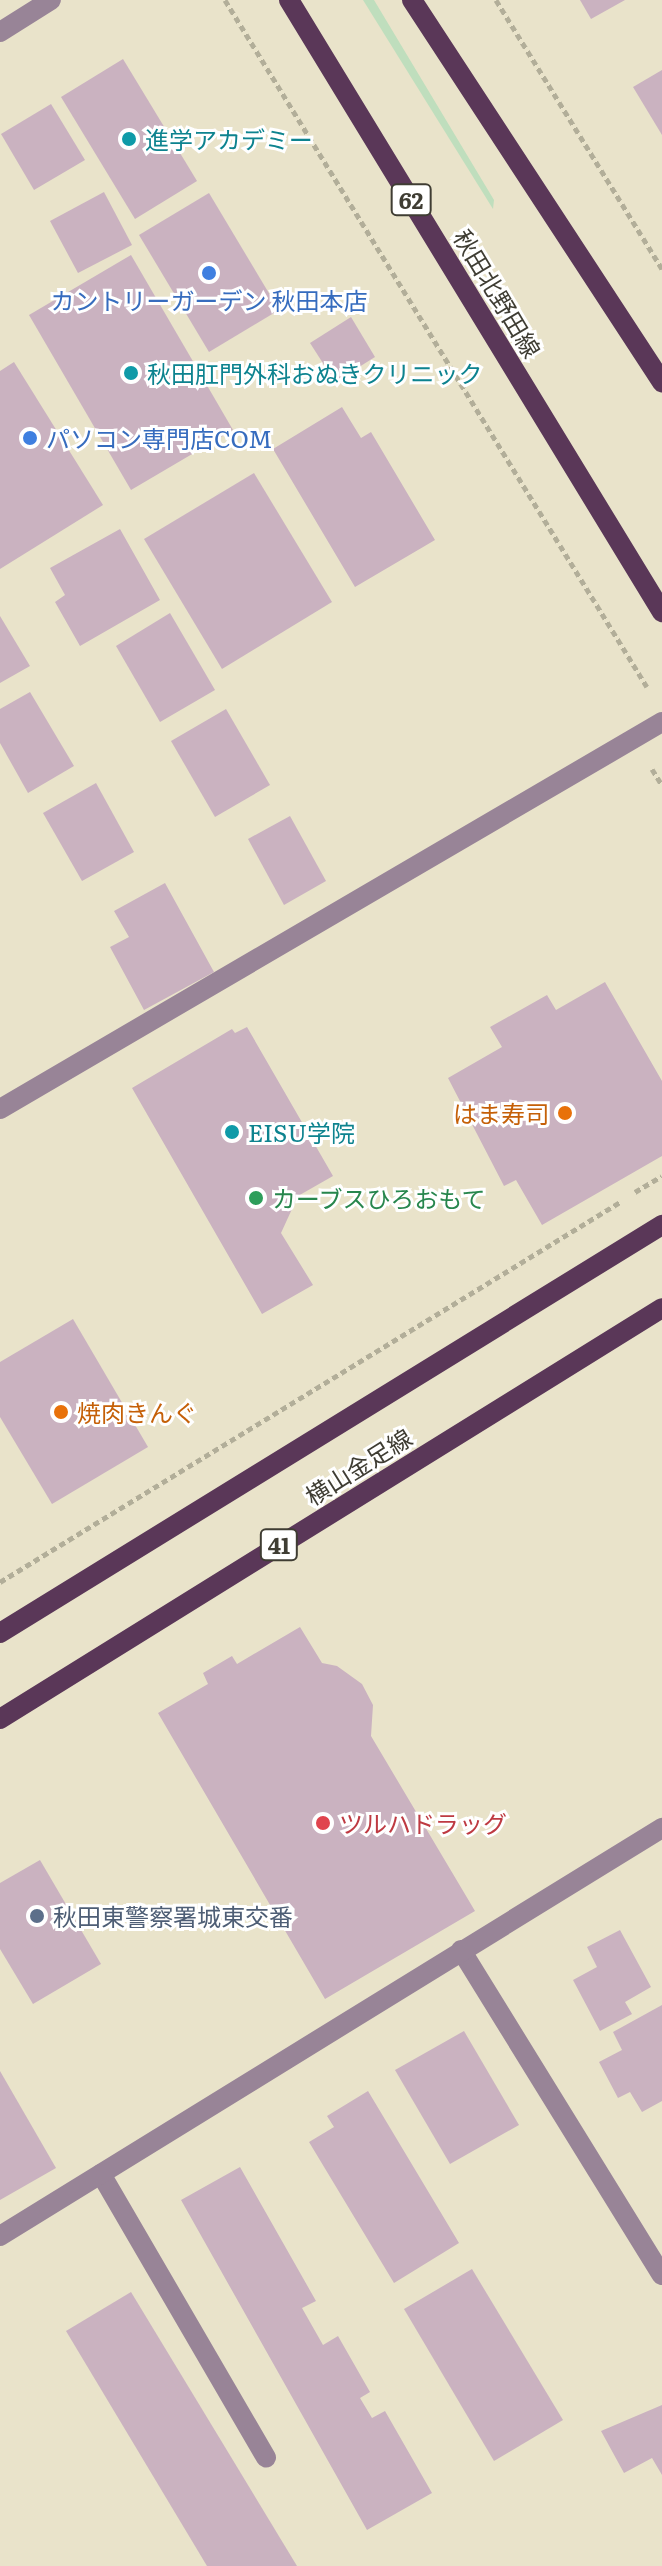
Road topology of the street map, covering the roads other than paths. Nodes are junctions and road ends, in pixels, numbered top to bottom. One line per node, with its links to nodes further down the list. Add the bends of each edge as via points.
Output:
1 (51, 0): 4 (street)
2 (289, 0): 6 (main road, 秋田北野田線 / 62)
3 (412, 0): 5 (main road)
4 (0, 32)
5 (662, 382)
6 (662, 612)
7 (662, 722): 8 (street)
8 (0, 1109)
9 (662, 1225): 11 (main road, 横山金足線)
10 (662, 1308): 12 (main road, 横山金足線 / 41)
11 (0, 1633)
12 (0, 1719)
13 (662, 1828): 14 (street)
14 (461, 1950): 15 (street); 17 (street)
15 (101, 2174): 16 (street); 18 (street)
16 (0, 2236)
17 (662, 2275)
18 (266, 2458)

